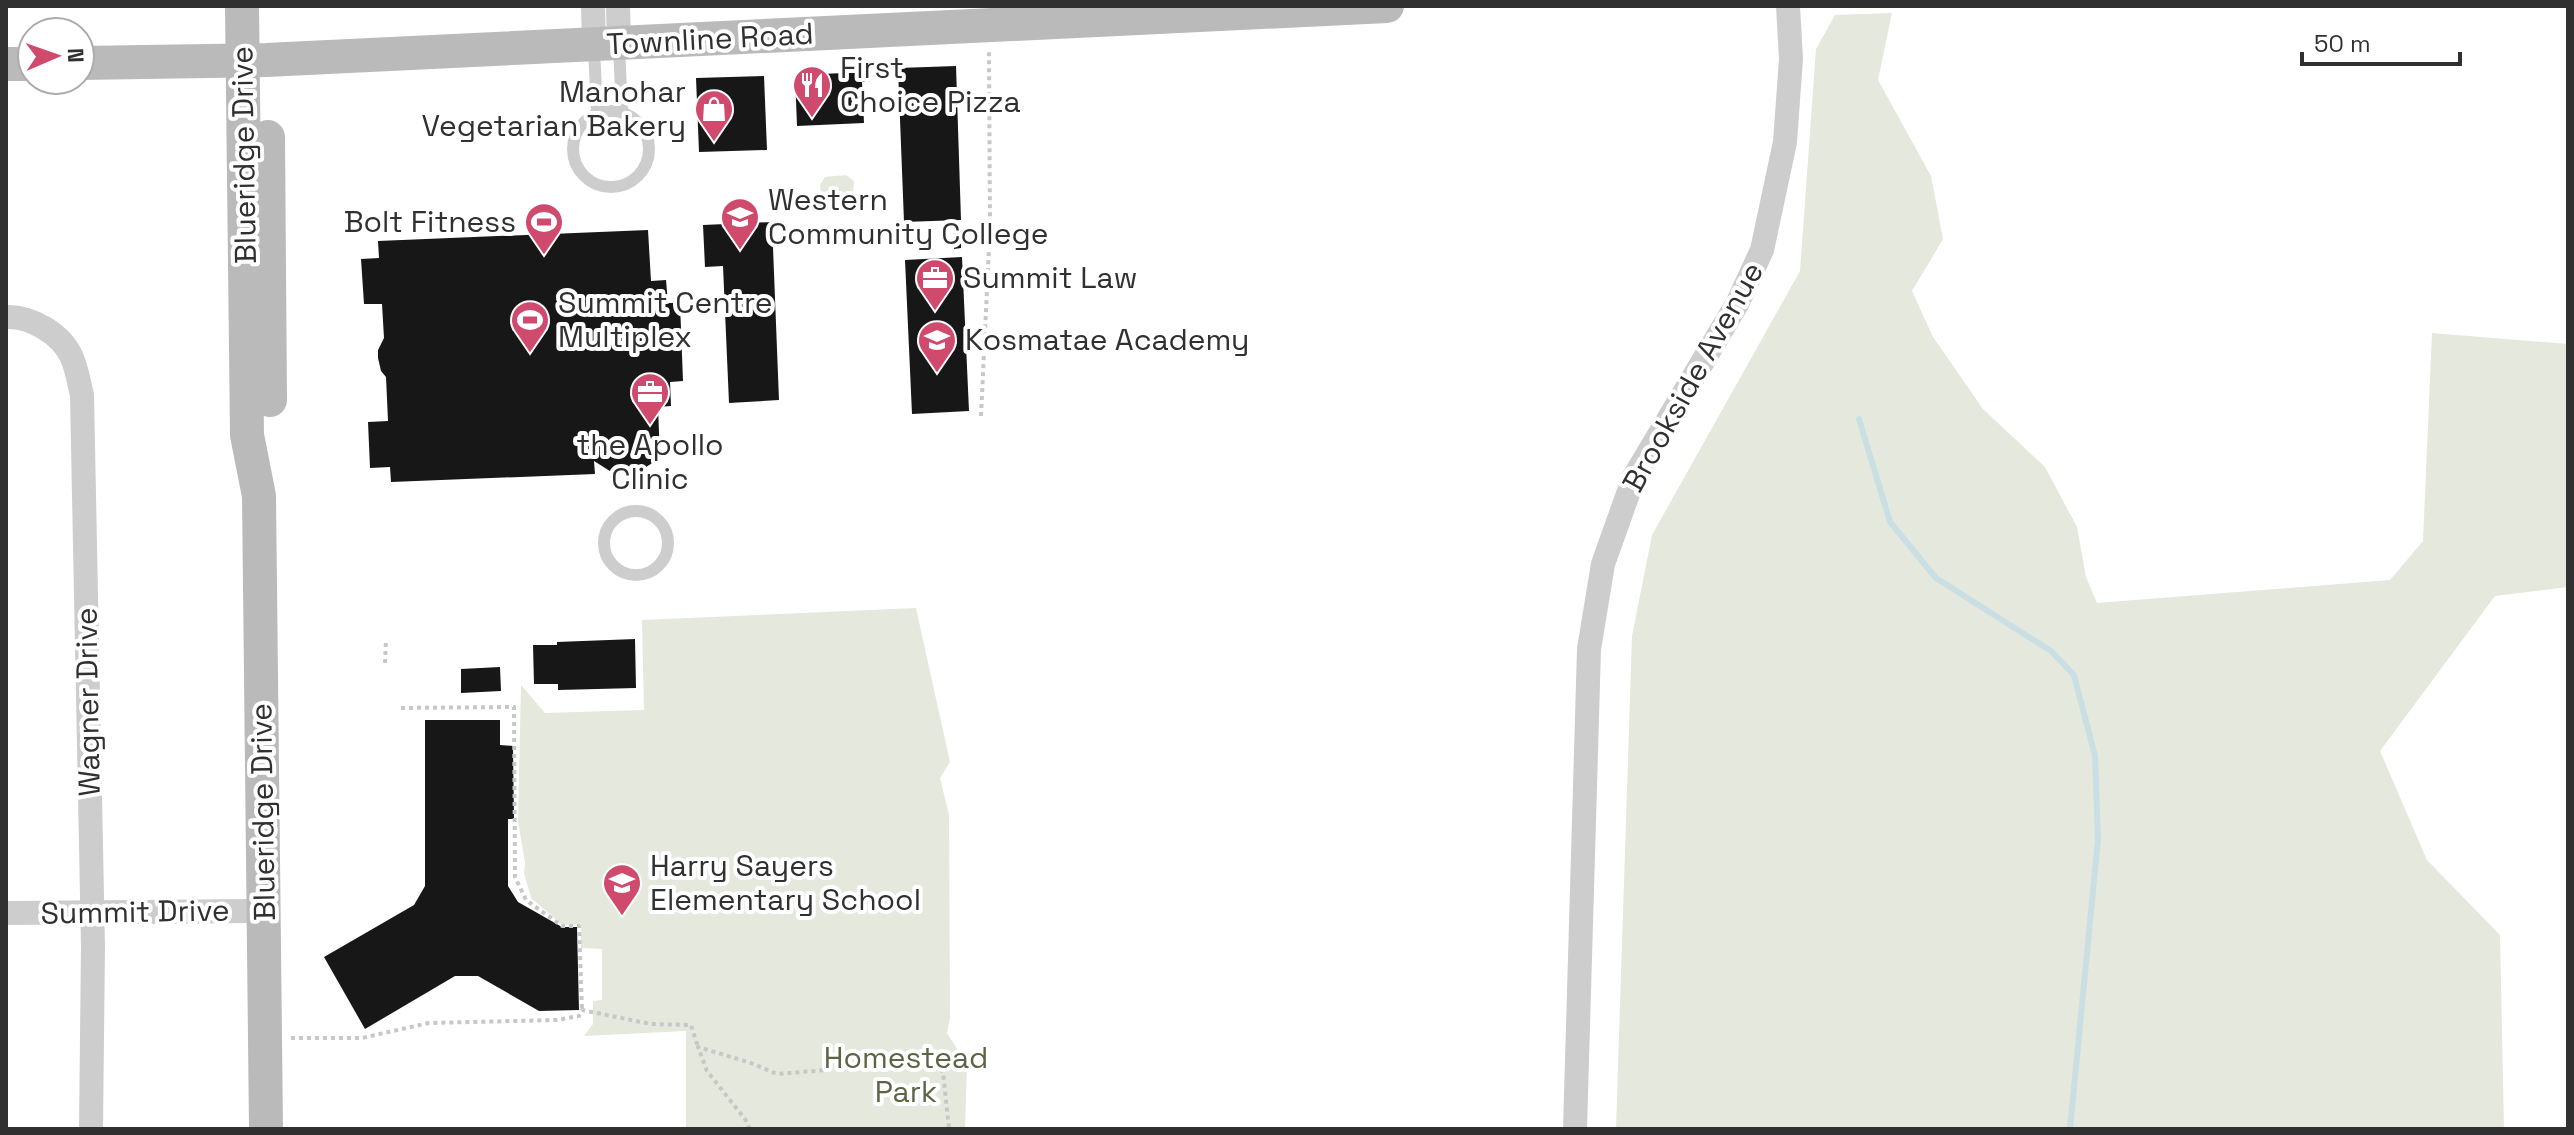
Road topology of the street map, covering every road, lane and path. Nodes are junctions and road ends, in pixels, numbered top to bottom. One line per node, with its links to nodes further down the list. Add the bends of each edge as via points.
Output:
1 (242, 6): 9 (street, Blueridge Drive)
2 (265, 6): 9 (street, Blueridge Drive)
3 (593, 6): 8 (street)
4 (618, 6): 8 (street)
5 (1387, 6): 7 (street, Townline Road)
6 (1788, 6): 29 (street, Brookside Avenue, via 1791,59 1785,142 1762,250 1737,304 1634,477 1603,564 1589,649)
7 (988, 25): 8 (street, Townline Road); 14 (path, via 990,227)
8 (607, 44): 9 (street, Townline Road); 11 (lane); 12 (lane)
9 (255, 60): 10 (street, Townline Road); 19 (street, Blueridge Drive, via 271,434 259,496)
10 (96, 63)
11 (597, 112): 12 (lane); 12 (lane, via 578,128 572,152 582,175 604,187 639,175 649,152 642,127)
12 (622, 112)
13 (6, 317): 21 (street, Wagner Drive, via 49,329 72,356 82,395)
14 (981, 416)
15 (628, 574): 15 (lane, via 657,567 667,549 661,524 638,511 618,516 605,533 605,554)
16 (386, 640): 17 (path)
17 (385, 663)
18 (401, 708): 22 (path, via 514,707 515,877 526,900 562,926 579,926)
19 (264, 911): 21 (street, Summit Drive); 23 (street, Blueridge Drive)
20 (6, 913): 21 (street, Summit Drive)
21 (91, 913): 25 (street, Wagner Drive)
22 (582, 1010): 23 (path, via 579,1016 557,1020 429,1023 362,1038); 24 (path, via 651,1024 691,1025)
23 (265, 1037): 26 (street, Blueridge Drive)
24 (698, 1047): 27 (path, via 707,1071); 28 (path, via 777,1074 851,1068 876,1057 932,1059 943,1072)
25 (91, 1129)
26 (266, 1129)
27 (749, 1129)
28 (949, 1129)
29 (1575, 1129)

